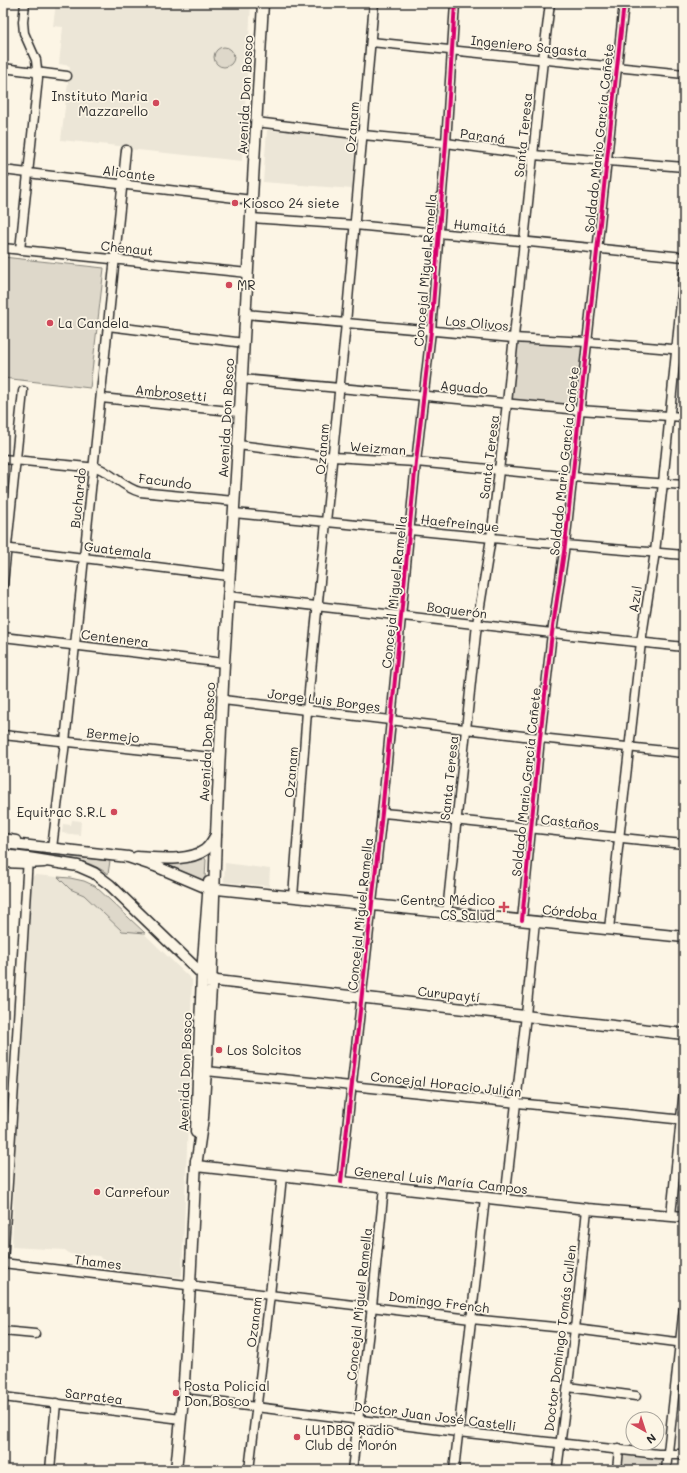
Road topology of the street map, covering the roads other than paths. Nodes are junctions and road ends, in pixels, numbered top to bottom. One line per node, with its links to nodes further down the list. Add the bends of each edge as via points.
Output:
1 (25, 3): 12 (street, via 24,33 36,60)
2 (263, 3): 15 (main road, Avenida Don Bosco)
3 (374, 3): 7 (street, Ozanam)
4 (455, 3): 8 (street, Concejal Miguel Ramella)
5 (550, 3): 9 (street, Santa Teresa)
6 (624, 3): 11 (street, Soldado Mario García Cañete)
7 (371, 42): 8 (street, Ingeniero Sagasta); 16 (street, Ozanam)
8 (452, 50): 9 (street, Ingeniero Sagasta); 17 (street, Concejal Miguel Ramella)
9 (542, 60): 11 (street, Ingeniero Sagasta); 19 (street, Santa Teresa)
10 (3, 68): 12 (street)
11 (617, 68): 13 (street, Ingeniero Sagasta); 20 (street, Soldado Mario García Cañete)
12 (38, 72): 14 (street); 23 (street)
13 (684, 74)
14 (67, 76)
15 (256, 122): 16 (street, Paraná); 25 (main road, Avenida Don Bosco)
16 (363, 135): 17 (street, Paraná); 27 (street, Ozanam)
17 (446, 143): 19 (street, Paraná); 28 (street, Concejal Miguel Ramella)
18 (126, 150): 24 (street, Buchardo)
19 (533, 155): 20 (street, Paraná); 29 (street, Santa Teresa)
20 (607, 161): 21 (street, Paraná); 31 (street, Soldado Mario García Cañete)
21 (684, 168)
22 (3, 170): 23 (street, Alicante)
23 (28, 172): 24 (street, Alicante); 32 (street)
24 (122, 185): 25 (street, Alicante); 34 (street, Buchardo)
25 (252, 200): 26 (main road, Avenida Don Bosco)
26 (251, 218): 27 (street, Humaitá); 36 (main road, Avenida Don Bosco)
27 (355, 225): 28 (street, Humaitá); 38 (street, Ozanam)
28 (438, 234): 29 (street, Humaitá); 40 (street, Concejal Miguel Ramella)
29 (523, 242): 31 (street, Humaitá); 41 (street, Santa Teresa)
30 (3, 248): 32 (street, Chenaut)
31 (596, 249): 33 (street, Humaitá); 42 (street, Soldado Mario García Cañete)
32 (20, 250): 34 (street, Chenaut)
33 (684, 258)
34 (114, 259): 36 (street, Chenaut); 39 (street, Buchardo)
35 (684, 272): 44 (street, Azul)
36 (248, 273): 37 (main road, Avenida Don Bosco)
37 (245, 314): 38 (street, Los Olivos); 43 (main road, Avenida Don Bosco)
38 (346, 323): 40 (street, Los Olivos); 46 (street, Ozanam)
39 (108, 326): 43 (street); 49 (street, Buchardo)
40 (430, 331): 41 (street, Los Olivos); 48 (street, Concejal Miguel Ramella)
41 (513, 338): 42 (street, Los Olivos); 50 (street, Santa Teresa)
42 (586, 342): 44 (street, Los Olivos); 51 (street, Soldado Mario García Cañete)
43 (244, 343): 45 (main road, Avenida Don Bosco)
44 (680, 350): 53 (street, Azul)
45 (242, 379): 46 (street, Aguado); 52 (main road, Avenida Don Bosco)
46 (340, 388): 48 (street, Aguado); 56 (street, Ozanam)
47 (23, 391): 58 (street)
48 (424, 395): 50 (street, Aguado); 59 (street, Concejal Miguel Ramella)
49 (100, 398): 52 (street, Ambrosetti); 60 (street, Buchardo)
50 (507, 403): 51 (street, Aguado); 61 (street, Santa Teresa)
51 (579, 410): 53 (street, Aguado); 62 (street, Soldado Mario García Cañete)
52 (240, 412): 55 (main road, Avenida Don Bosco)
53 (669, 416): 54 (street, Aguado); 63 (street, Azul)
54 (684, 418)
55 (238, 445): 56 (street, Weizman); 65 (main road, Avenida Don Bosco)
56 (333, 457): 59 (street, Weizman); 67 (street, Ozanam)
57 (3, 459): 58 (street, Facundo)
58 (16, 460): 60 (street, Facundo); 71 (street)
59 (416, 462): 61 (street, Weizman); 68 (street, Concejal Miguel Ramella)
60 (94, 467): 65 (street, Facundo, via 140,492); 74 (street, Buchardo)
61 (500, 470): 62 (street, Weizman); 69 (street, Santa Teresa)
62 (572, 477): 63 (street, Weizman); 70 (street, Soldado Mario García Cañete)
63 (663, 483): 64 (street, Weizman); 72 (street, Azul)
64 (684, 485)
65 (234, 501): 66 (main road, Avenida Don Bosco)
66 (234, 513): 67 (street, Haefreingue); 75 (main road, Avenida Don Bosco)
67 (327, 521): 68 (street, Haefreingue); 78 (street, Ozanam)
68 (410, 530): 69 (street, Haefreingue); 79 (street, Concejal Miguel Ramella)
69 (491, 538): 70 (street, Haefreingue); 80 (street, Santa Teresa)
70 (565, 545): 72 (street, Haefreingue); 81 (street, Soldado Mario García Cañete)
71 (5, 549): 74 (street, Guatemala); 76 (street)
72 (655, 552): 73 (street, Haefreingue); 83 (street, Azul)
73 (684, 555)
74 (84, 558): 75 (street, Guatemala); 84 (street, Buchardo)
75 (229, 576): 77 (main road, Avenida Don Bosco)
76 (3, 584)
77 (228, 596): 78 (street, Boquerón); 86 (main road, Avenida Don Bosco)
78 (318, 607): 79 (street, Boquerón); 88 (street, Ozanam)
79 (402, 616): 80 (street, Boquerón); 89 (street, Concejal Miguel Ramella)
80 (477, 624): 81 (street, Boquerón); 90 (street, Santa Teresa)
81 (552, 633): 83 (street, Boquerón); 92 (street, Soldado Mario García Cañete)
82 (3, 637): 84 (street, Centenera)
83 (641, 642): 85 (street, Boquerón); 94 (street, Azul)
84 (75, 645): 86 (street, Centenera); 93 (street, Buchardo)
85 (684, 647)
86 (224, 663): 87 (main road, Avenida Don Bosco)
87 (223, 700): 88 (street, Jorge Luis Borges); 96 (main road, Avenida Don Bosco)
88 (307, 710): 89 (street, Jorge Luis Borges); 111 (street, Ozanam)
89 (391, 720): 90 (street, Jorge Luis Borges); 97 (street, Concejal Miguel Ramella)
90 (467, 729): 92 (street, Jorge Luis Borges); 98 (street, Santa Teresa)
91 (3, 735): 93 (street, Bermejo)
92 (540, 738): 94 (street, Jorge Luis Borges); 99 (street, Soldado Mario García Cañete)
93 (65, 742): 96 (street, Bermejo); 105 (street, Buchardo)
94 (628, 747): 95 (street, Jorge Luis Borges); 102 (street, Azul)
95 (684, 753)
96 (220, 758): 100 (main road, Avenida Don Bosco)
97 (382, 813): 98 (street, Castaños); 112 (street, Concejal Miguel Ramella)
98 (457, 820): 99 (street, Castaños); 113 (street, Santa Teresa)
99 (531, 828): 102 (street, Castaños); 114 (street, Soldado Mario García Cañete)
100 (216, 835): 107 (main road, via 206,849 193,856); 110 (main road, Avenida Don Bosco)
101 (3, 838): 105 (street)
102 (619, 838): 104 (street, Castaños); 116 (street, Azul)
103 (3, 843): 105 (main road)
104 (684, 844)
105 (52, 848): 107 (main road)
106 (3, 855): 108 (main road)
107 (128, 857): 110 (main road, Córdoba)
108 (27, 861): 109 (street); 118 (main road, via 82,868 102,878); 136 (street)
109 (3, 863)
110 (211, 889): 111 (main road, Córdoba); 118 (main road, Avenida Don Bosco)
111 (293, 897): 112 (main road, Córdoba)
112 (372, 905): 113 (main road, Córdoba); 119 (street, Concejal Miguel Ramella)
113 (446, 912): 114 (main road, Córdoba)
114 (522, 920): 115 (main road, Córdoba)
115 (535, 921): 116 (main road, Córdoba); 120 (street)
116 (609, 929): 117 (main road, Córdoba)
117 (684, 937)
118 (207, 976): 119 (main road, Curupaytí, via 225,982); 122 (main road, Avenida Don Bosco); 127 (main road, Avenida Don Bosco, via 196,1110)
119 (361, 998): 120 (main road, Curupaytí); 123 (street, Concejal Miguel Ramella)
120 (526, 1015): 121 (main road, Curupaytí); 125 (street)
121 (684, 1034)
122 (206, 1071): 123 (street, Concejal Horacio Julián); 127 (main road, Avenida Don Bosco)
123 (352, 1086): 125 (street, Concejal Horacio Julián); 129 (street, Concejal Miguel Ramella)
124 (684, 1089): 126 (street)
125 (516, 1104): 126 (street, Concejal Horacio Julián); 132 (street)
126 (682, 1120): 134 (street)
127 (196, 1166): 128 (main road, General Luis María Campos); 137 (main road, Avenida Don Bosco)
128 (282, 1176): 129 (main road, General Luis María Campos); 138 (street, Ozanam)
129 (341, 1182): 130 (main road, General Luis María Campos)
130 (384, 1187): 131 (main road, General Luis María Campos); 139 (street, Concejal Miguel Ramella)
131 (485, 1198): 132 (main road, General Luis María Campos); 141 (street)
132 (505, 1200): 133 (main road, General Luis María Campos)
133 (587, 1209): 134 (main road, General Luis María Campos); 142 (street, Doctor Domingo Tomás Cullen)
134 (671, 1216): 135 (main road, General Luis María Campos)
135 (684, 1217)
136 (3, 1263): 137 (street, Thames)
137 (190, 1285): 138 (street, Domingo French); 149 (main road, Avenida Don Bosco)
138 (270, 1295): 139 (street, Domingo French); 151 (street, Ozanam)
139 (372, 1306): 141 (street, Domingo French); 153 (street, Concejal Miguel Ramella)
140 (684, 1306): 145 (street)
141 (471, 1318): 142 (street, Domingo French); 154 (street)
142 (576, 1329): 145 (street, Domingo French); 146 (street, Doctor Domingo Tomás Cullen)
143 (3, 1331): 144 (street)
144 (35, 1334)
145 (682, 1343): 157 (street)
146 (568, 1387): 147 (street); 155 (street, Doctor Domingo Tomás Cullen)
147 (636, 1396)
148 (3, 1397): 150 (street, Sarratea)
149 (183, 1398): 151 (street, Doctor Juan José Castelli); 152 (main road, Avenida Don Bosco)
150 (56, 1403): 152 (street, Sarratea); 159 (street)
151 (256, 1408): 153 (street, Doctor Juan José Castelli); 161 (street, Ozanam)
152 (181, 1418): 160 (main road, Avenida Don Bosco)
153 (358, 1418): 154 (street, Doctor Juan José Castelli); 162 (street, Concejal Miguel Ramella)
154 (458, 1432): 155 (street, Doctor Juan José Castelli); 163 (street)
155 (560, 1443): 156 (street, Doctor Juan José Castelli); 164 (street, Doctor Domingo Tomás Cullen)
156 (619, 1449): 157 (street, Doctor Juan José Castelli); 165 (street)
157 (668, 1453): 158 (street, Doctor Juan José Castelli); 166 (street)
158 (684, 1454)
159 (50, 1470)
160 (176, 1470)
161 (249, 1470)
162 (352, 1470)
163 (454, 1470)
164 (557, 1470)
165 (617, 1470)
166 (666, 1470)

